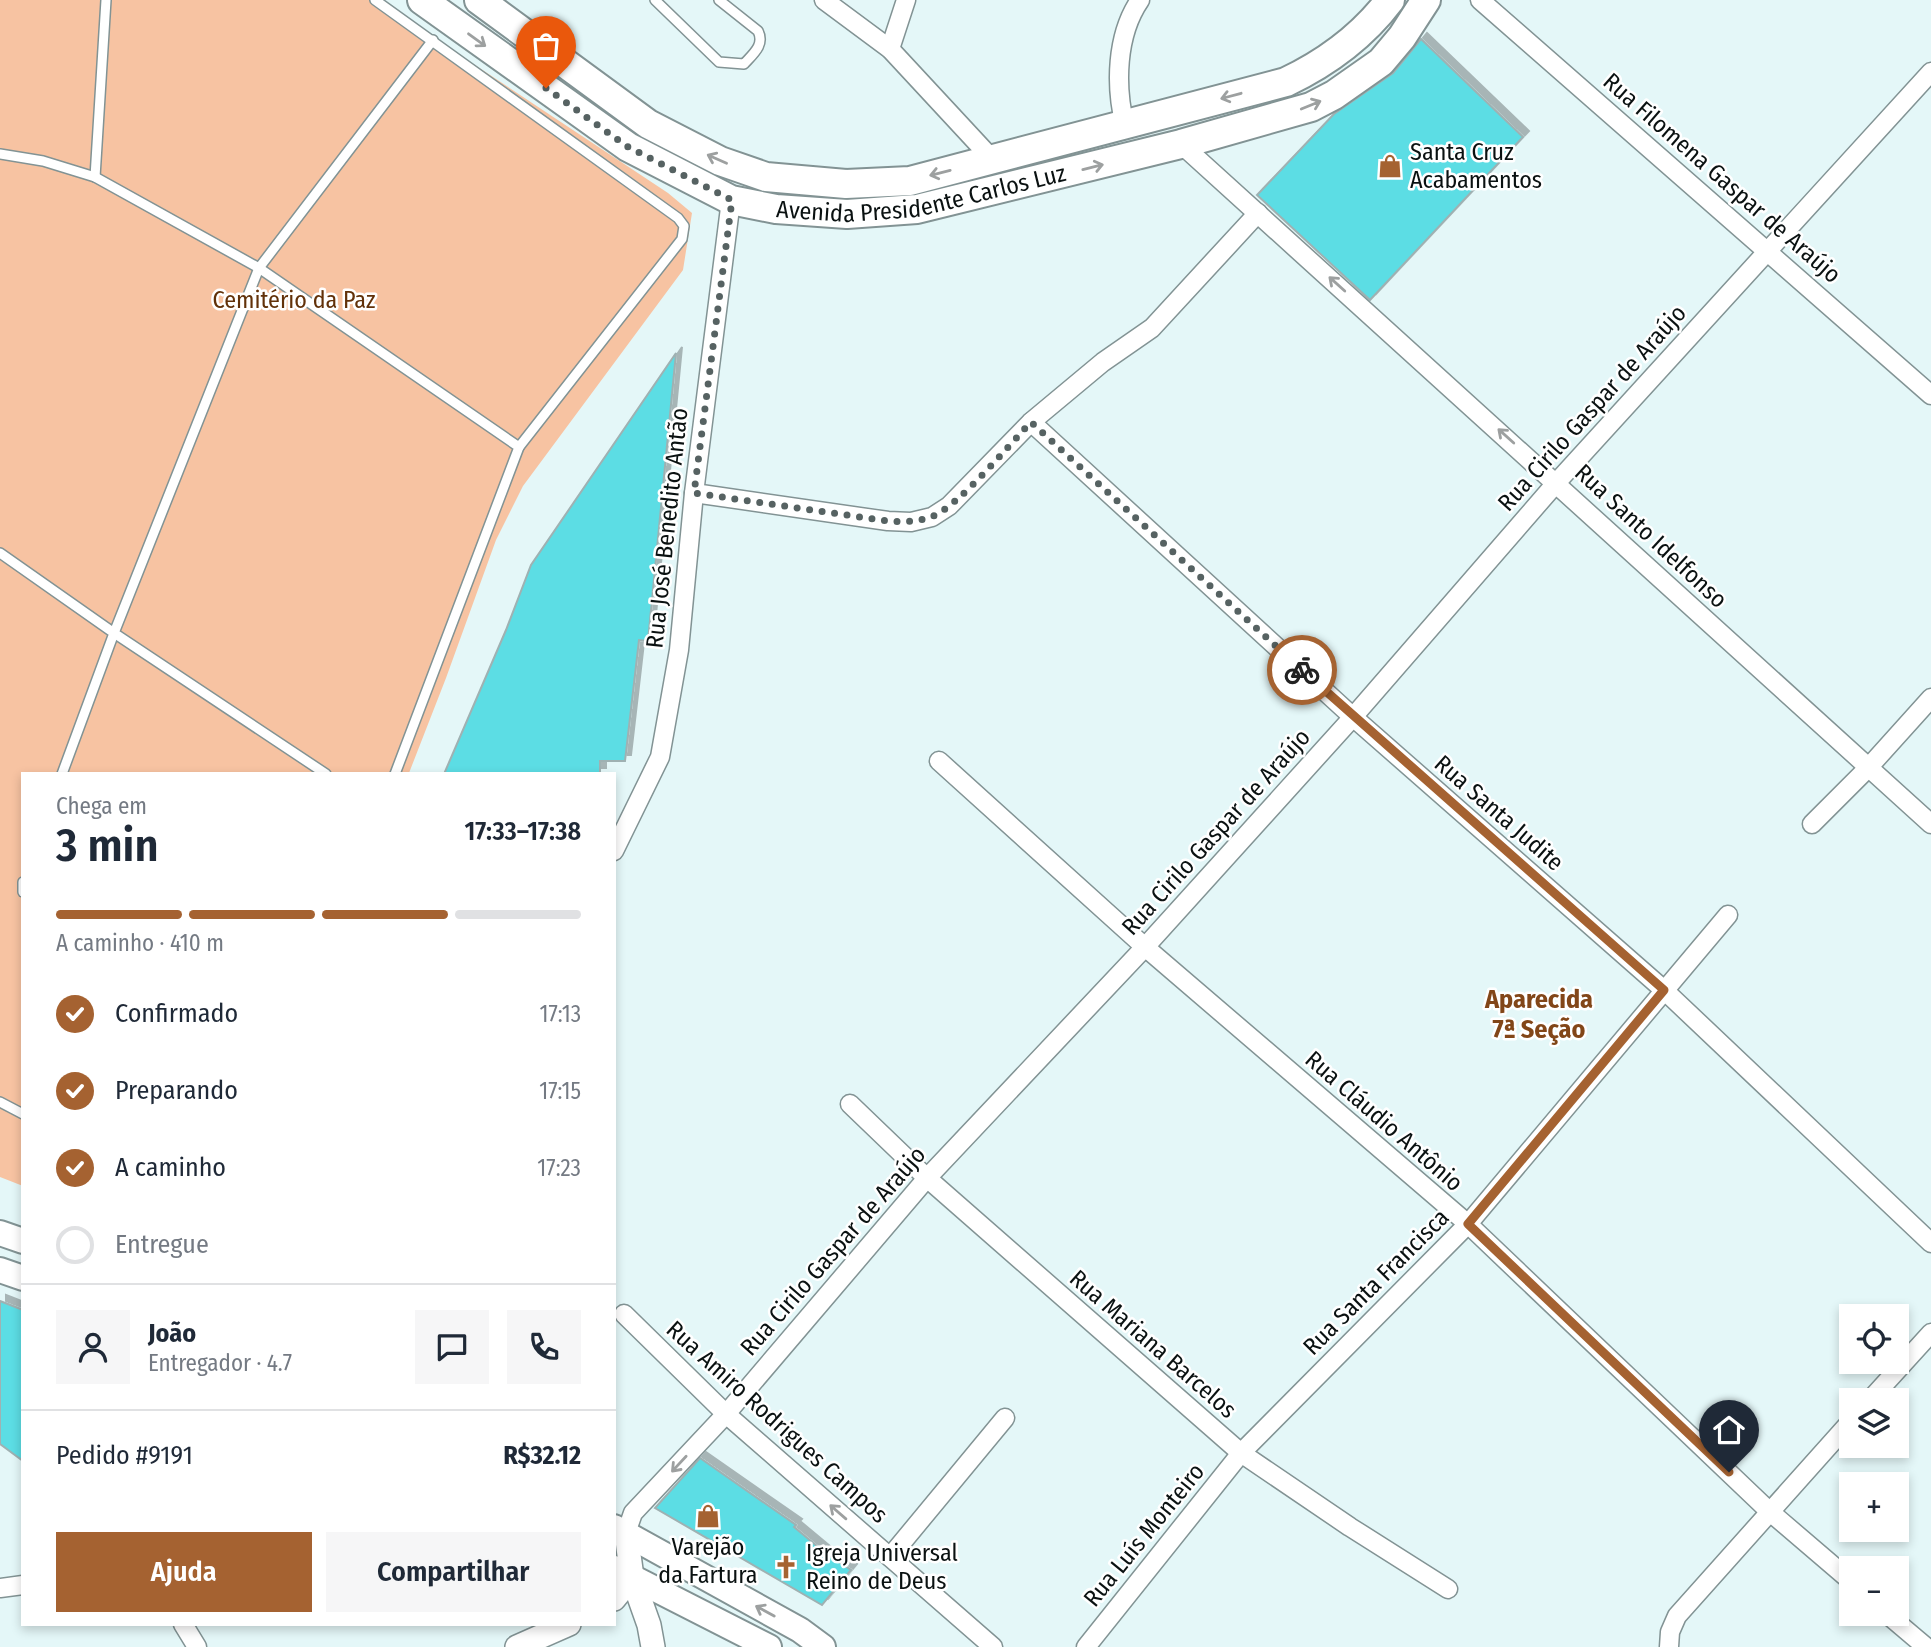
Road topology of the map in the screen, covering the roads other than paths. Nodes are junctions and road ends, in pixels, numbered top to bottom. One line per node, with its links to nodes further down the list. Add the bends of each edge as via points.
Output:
1 (106, 0): 20 (lane)
2 (375, 0): 13 (lane)
3 (422, 0): 21 (main road, Avenida Presidente Carlos Luz, one-way to 21, via 628,147)
4 (479, 0): 19 (main road, Avenida Presidente Carlos Luz, one-way to 4, via 910,181 846,184 766,177 720,161 648,124)
5 (655, 0): 6 (lane, via 719,62 744,64 761,37)
6 (719, 0)
7 (824, 0): 14 (street)
8 (906, 0): 14 (street)
9 (1140, 0): 16 (street, via 1122,47 1118,73)
10 (1390, 0): 16 (main road, Avenida Presidente Carlos Luz, one-way to 16, via 1366,30 1314,69 1286,82)
11 (1426, 0): 17 (main road, Avenida Presidente Carlos Luz, one-way to 11, via 1311,107 1334,95 1381,62)
12 (1480, 0): 23 (street, Rua Filomena Gaspar de Araújo)
13 (433, 40): 24 (lane); 27 (lane, via 684,226 682,239)
14 (890, 49): 19 (street)
15 (1931, 72): 23 (street, Rua Cirilo Gaspar de Araújo)
16 (1125, 125): 19 (main road, Avenida Presidente Carlos Luz)
17 (1181, 144): 21 (main road, Avenida Presidente Carlos Luz, one-way to 17, via 776,209 847,214 918,209); 22 (street, Rua Santo Idelfonso)
18 (0, 154): 20 (lane, via 43,160)
19 (993, 160)
20 (96, 177): 24 (lane)
21 (732, 200): 29 (street, Rua José Benedito Antão)
22 (1258, 213): 26 (street, via 1152,328); 28 (street, Rua Santo Idelfonso, one-way to 22)
23 (1769, 250): 25 (street, Rua Filomena Gaspar de Araújo); 28 (street, Rua Cirilo Gaspar de Araújo)
24 (259, 268): 27 (lane); 31 (lane)
25 (1931, 395)
26 (1031, 422): 29 (street, via 949,506 933,517 911,522); 33 (street, Rua Santa Judite)
27 (519, 447): 38 (lane)
28 (1557, 482): 33 (street, Rua Cirilo Gaspar de Araújo); 35 (street, Rua Santo Idelfonso)
29 (694, 493): 41 (street, Rua José Benedito Antão, via 679,650 660,757)
30 (0, 553): 31 (lane)
31 (114, 633): 36 (lane); 37 (lane)
32 (1931, 698): 35 (street)
33 (1353, 717): 43 (street, Rua Cirilo Gaspar de Araújo); 44 (street, Rua Santa Judite)
34 (939, 761): 43 (street, Rua Cláudio Antônio)
35 (1868, 768): 39 (street); 40 (street, Rua Santo Idelfonso)
36 (63, 772)
37 (323, 772)
38 (396, 772)
39 (1812, 824)
40 (1931, 824)
41 (616, 847)
42 (1728, 915): 44 (street, Rua Santa Francisca)
43 (1145, 947): 48 (street, Rua Cirilo Gaspar de Araújo); 49 (street, Rua Cláudio Antônio)
44 (1664, 990): 49 (street, Rua Santa Francisca); 52 (street, Rua Santa Judite)
45 (0, 1102): 47 (lane)
46 (850, 1104): 48 (street, Rua Mariana Barcelos)
47 (21, 1113)
48 (926, 1178): 58 (street, Rua Cirilo Gaspar de Araújo); 61 (street, Rua Mariana Barcelos)
49 (1468, 1224): 61 (street, Rua Santa Francisca); 62 (street, Rua Cláudio Antônio)
50 (0, 1233): 51 (main road)
51 (21, 1240)
52 (1931, 1243)
53 (0, 1270): 54 (main road)
54 (21, 1277)
55 (624, 1314): 58 (street, Rua Amiro Rodrigues Campos)
56 (1931, 1333): 57 (street)
57 (1881, 1388)
58 (726, 1414): 63 (street, Rua Cirilo Gaspar de Araújo, one-way to 63); 64 (street, Rua Amiro Rodrigues Campos, one-way to 58)
59 (1005, 1418): 64 (street)
60 (1839, 1434): 62 (street)
61 (1241, 1453): 69 (street, Rua Mariana Barcelos); 80 (street, Rua Luís Monteiro)
62 (1769, 1511): 65 (street, Rua Cláudio Antônio); 81 (street, via 1677,1616)
63 (620, 1530): 66 (street); 78 (main road, one-way to 63)
64 (890, 1557): 79 (street, Rua Amiro Rodrigues Campos)
65 (1839, 1571)
66 (623, 1573): 70 (street); 76 (street, via 649,1625); 77 (main road)
67 (21, 1585): 68 (street)
68 (0, 1588)
69 (1448, 1589)
70 (616, 1593)
71 (184, 1626): 74 (street)
72 (564, 1626): 75 (street)
73 (1901, 1626): 82 (street)
74 (197, 1647)
75 (517, 1647)
76 (653, 1647)
77 (769, 1647)
78 (823, 1647)
79 (993, 1647)
80 (1086, 1647)
81 (1669, 1647)
82 (1926, 1647)

